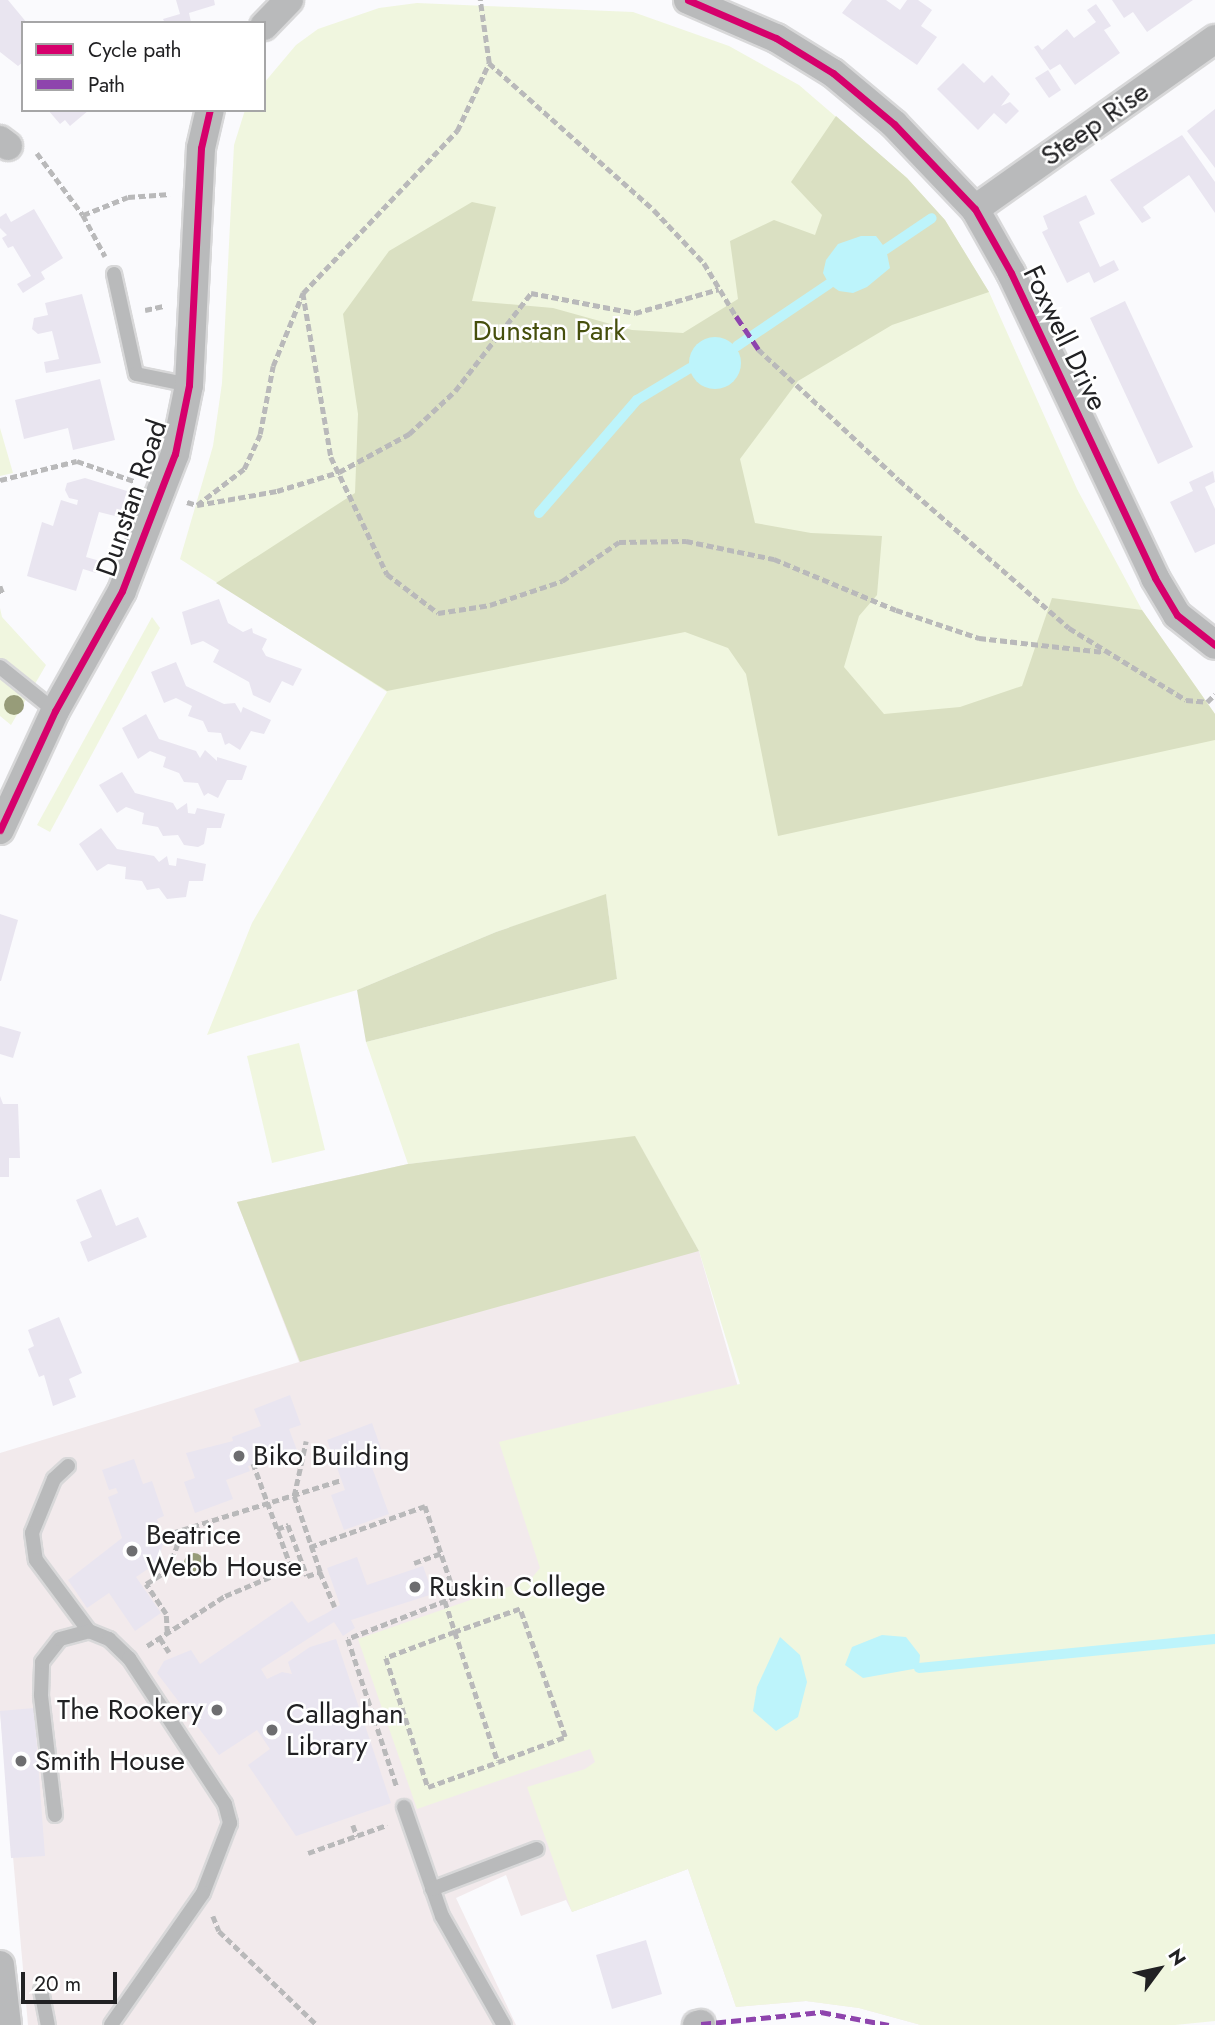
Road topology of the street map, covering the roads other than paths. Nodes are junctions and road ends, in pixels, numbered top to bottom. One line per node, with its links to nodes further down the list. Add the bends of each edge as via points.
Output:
1 (289, 0): 3 (street)
2 (688, 0): 6 (street, Foxwell Drive, via 776,38 832,73 894,124)
3 (266, 24)
4 (1215, 39): 6 (street, Steep Rise)
5 (209, 112): 8 (street, Dunstan Road, via 201,148)
6 (975, 209): 9 (street, Foxwell Drive, via 1011,273 1155,578 1177,615)
7 (114, 274): 8 (lane, via 136,374)
8 (189, 385): 11 (street, Dunstan Road, via 175,454 122,591)
9 (1215, 645)
10 (0, 667): 11 (lane)
11 (55, 711): 12 (street, Dunstan Road)
12 (0, 830)
13 (68, 1466): 14 (lane, via 54,1479 32,1533 36,1560)
14 (89, 1631): 16 (lane, via 60,1639 42,1662 41,1695); 23 (lane, via 110,1639 129,1658 225,1804 230,1823 203,1893)
15 (406, 1812): 18 (lane)
16 (55, 1815)
17 (537, 1849): 18 (lane)
18 (432, 1889): 24 (lane, via 442,1916)
19 (0, 1965): 21 (street)
20 (41, 1990): 22 (lane)
21 (7, 2025)
22 (48, 2025)
23 (111, 2025)
24 (504, 2025)

